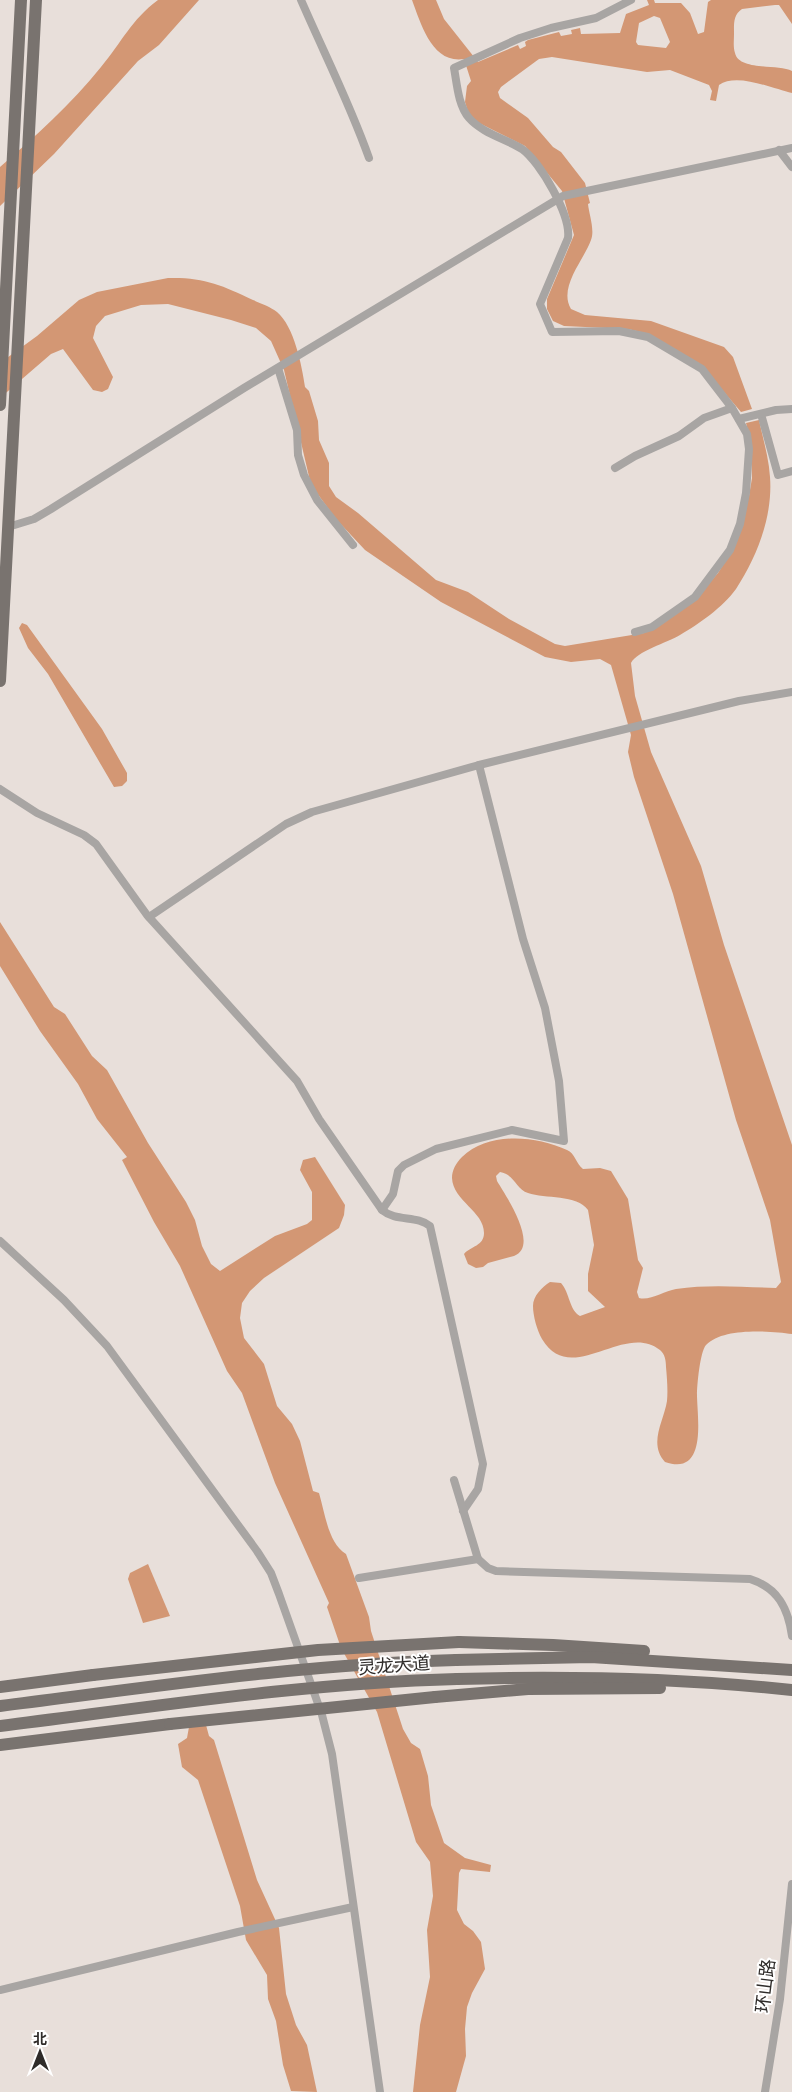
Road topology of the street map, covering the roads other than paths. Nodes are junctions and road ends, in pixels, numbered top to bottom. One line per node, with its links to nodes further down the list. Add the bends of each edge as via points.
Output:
1 (21, 0): 11 (main road)
2 (36, 0): 18 (main road)
3 (301, 0): 7 (street)
4 (631, 0): 9 (street, via 596,18 520,38 454,68 462,106 469,118 528,154)
5 (792, 148): 6 (street)
6 (779, 150): 8 (street); 9 (street)
7 (370, 158)
8 (792, 167)
9 (561, 198): 10 (street); 12 (street, via 568,238 540,304 552,332 619,331 648,337 702,369)
10 (280, 367): 18 (street, via 51,509 27,522); 19 (street, via 297,430 298,455 304,475 317,500)
11 (0, 405)
12 (732, 408): 15 (street); 16 (street, via 704,418 679,436)
13 (792, 409): 14 (street)
14 (761, 414): 15 (street); 17 (street, via 778,475)
15 (738, 419): 20 (street, via 747,434 749,449 741,521 730,550 695,597 652,627)
16 (615, 468)
17 (792, 471)
18 (8, 527): 21 (main road)
19 (353, 545)
20 (635, 632)
21 (0, 681)
22 (792, 692): 23 (street, via 739,701)
23 (479, 765): 25 (street, via 298,817); 26 (street, via 544,1008 560,1081 564,1141 512,1130 436,1149 398,1171 393,1194)
24 (0, 789): 25 (street, via 37,813 93,841)
25 (149, 917): 26 (street, via 297,1081 319,1119)
26 (382, 1210): 29 (street, via 388,1215 424,1222 434,1233 483,1464 478,1489)
27 (0, 1241): 42 (street, via 107,1346 272,1573 329,1738)
28 (454, 1480): 29 (street)
29 (463, 1511): 30 (street)
30 (478, 1559): 31 (street); 32 (street, via 496,1571 750,1579 764,1584 780,1599)
31 (359, 1578)
32 (792, 1636)
33 (765, 1668): 34 (main road, 灵龙大道); 36 (main road, bridge, via 636,1650 459,1642 318,1650); 38 (main road, 灵龙大道, bridge, via 591,1657 416,1661 252,1675)
34 (792, 1670)
35 (744, 1685): 37 (main road, 灵龙大道); 39 (main road, 灵龙大道, bridge, via 591,1677 417,1680 244,1696); 40 (main road, bridge, via 690,1689 546,1688 170,1724)
36 (4, 1686)
37 (792, 1690)
38 (0, 1706)
39 (0, 1726)
40 (3, 1745)
41 (792, 1884): 45 (street, 环山路, via 780,1998)
42 (354, 1907): 43 (street); 44 (street)
43 (0, 1990)
44 (380, 2092)
45 (765, 2092)

